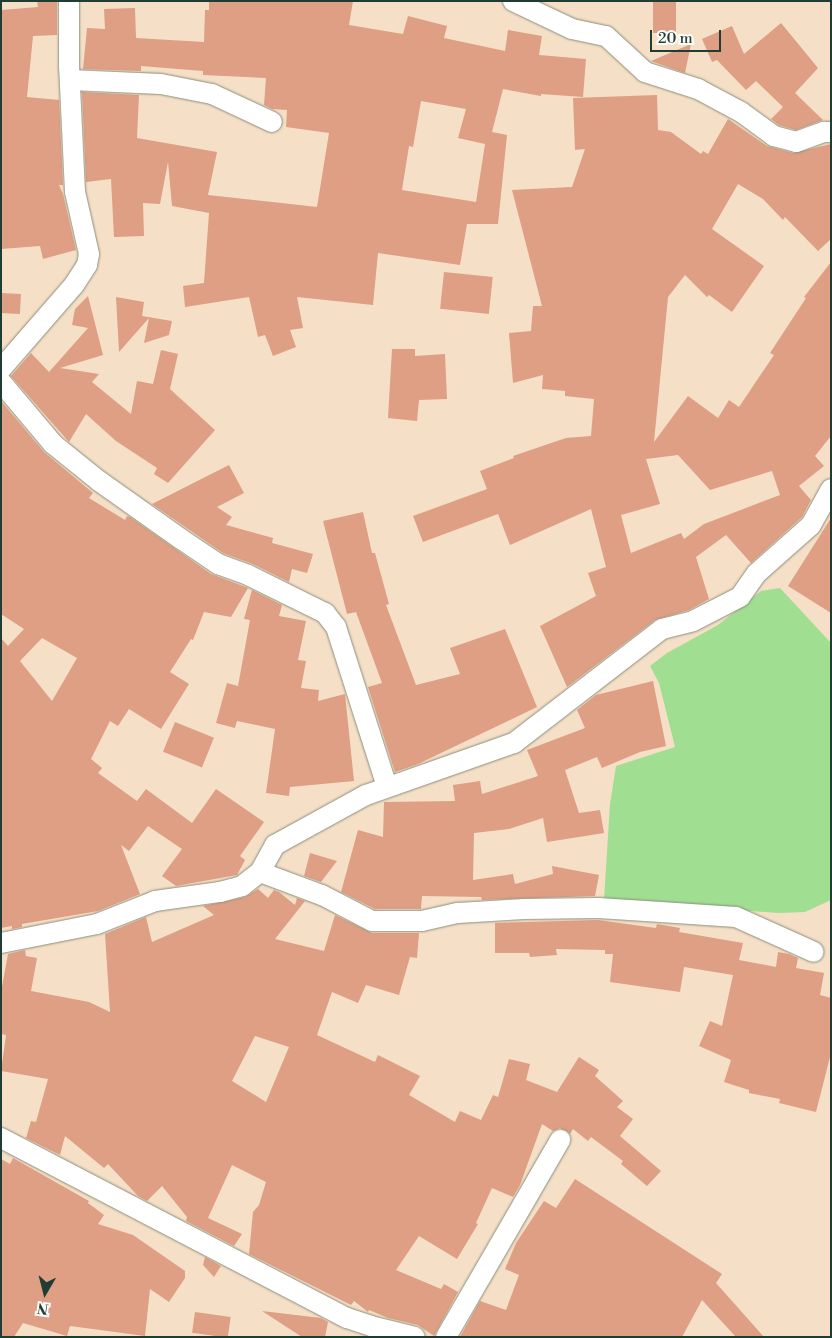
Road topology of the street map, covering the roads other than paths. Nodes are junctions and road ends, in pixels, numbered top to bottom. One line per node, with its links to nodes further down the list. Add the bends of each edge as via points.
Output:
1 (69, 1): 3 (street)
2 (514, 1): 5 (street, via 572,29 606,36 645,72 698,89 741,112 774,136 796,142)
3 (70, 80): 4 (street, via 161,84 203,92); 6 (street, via 75,192 88,254 87,265 74,285)
4 (272, 122)
5 (831, 132)
6 (1, 369)
7 (1, 382): 9 (street, via 53,444 151,518 218,564 325,613 336,627)
8 (831, 489): 9 (street, via 810,525 757,573 740,597 693,621 662,629 514,743)
9 (387, 787): 10 (street, via 366,795 275,845)
10 (260, 872): 11 (street, via 242,886 154,902 97,924); 12 (street, via 322,895 372,921 422,921 458,913 524,910 598,908 670,912 736,917)
11 (1, 943)
12 (814, 952)
13 (1, 1138): 15 (street, via 347,1318)
14 (560, 1140): 16 (street)
15 (415, 1337)
16 (446, 1337)

